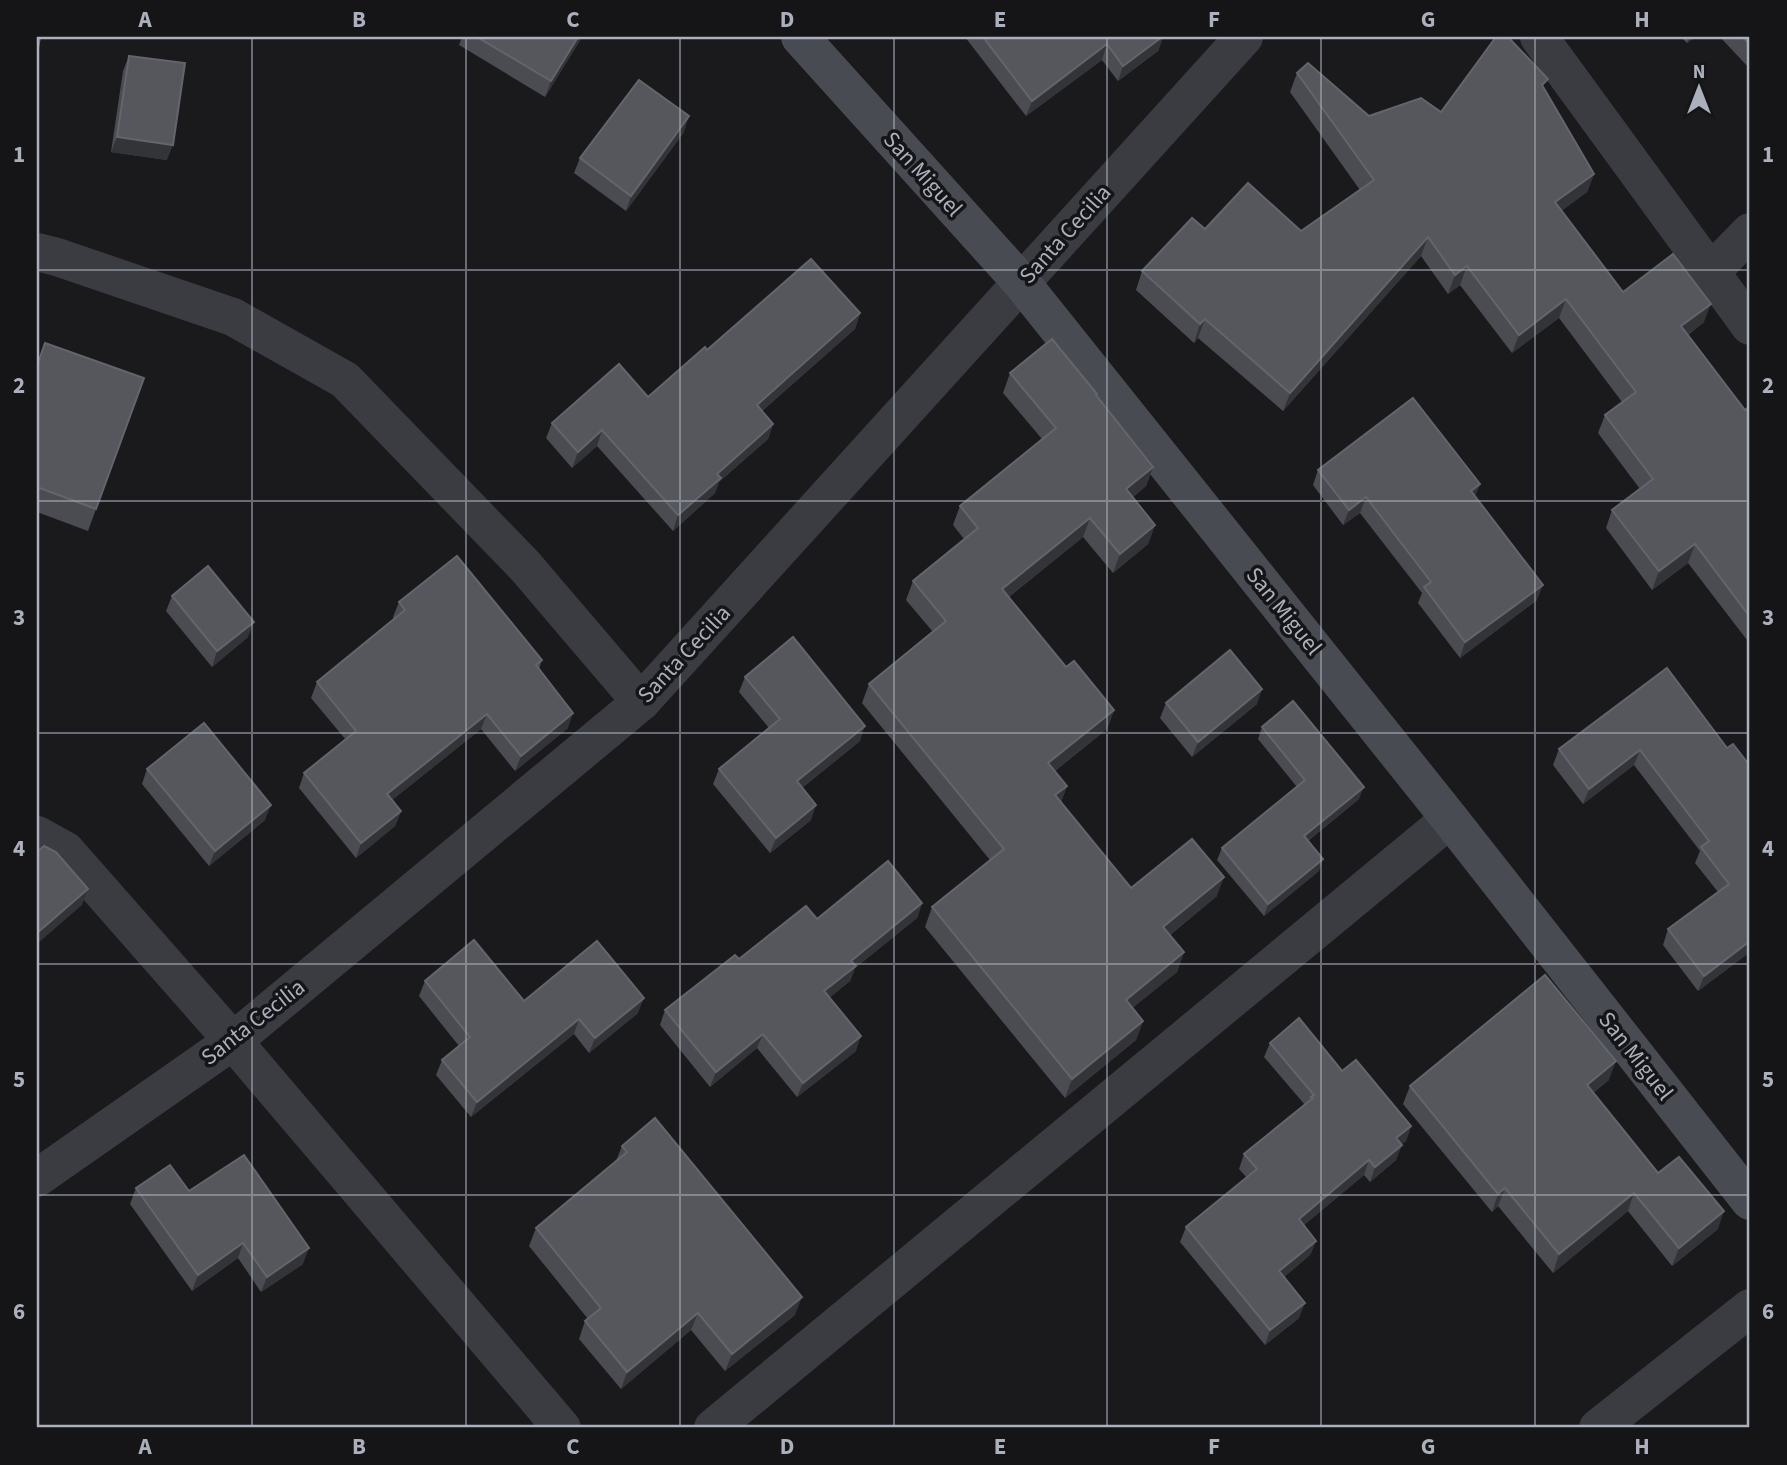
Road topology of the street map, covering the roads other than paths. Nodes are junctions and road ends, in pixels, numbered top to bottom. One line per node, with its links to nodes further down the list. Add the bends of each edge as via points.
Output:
1 (800, 37): 7 (street, San Miguel)
2 (1244, 37): 7 (street, Santa Cecilia)
3 (1539, 37): 6 (street)
4 (1750, 232): 6 (street)
5 (37, 252): 9 (street, via 233,317 345,380 525,566)
6 (1711, 272): 8 (street)
7 (1021, 282): 9 (street, Santa Cecilia); 10 (street, San Miguel)
8 (1750, 326)
9 (641, 702): 12 (street, Santa Cecilia)
10 (1450, 819): 14 (street, San Miguel); 17 (street)
11 (37, 835): 12 (street, via 66,850)
12 (233, 1041): 13 (street, Santa Cecilia); 16 (street)
13 (37, 1178)
14 (1750, 1201)
15 (1750, 1308): 18 (street)
16 (562, 1428)
17 (713, 1428)
18 (1598, 1428)

